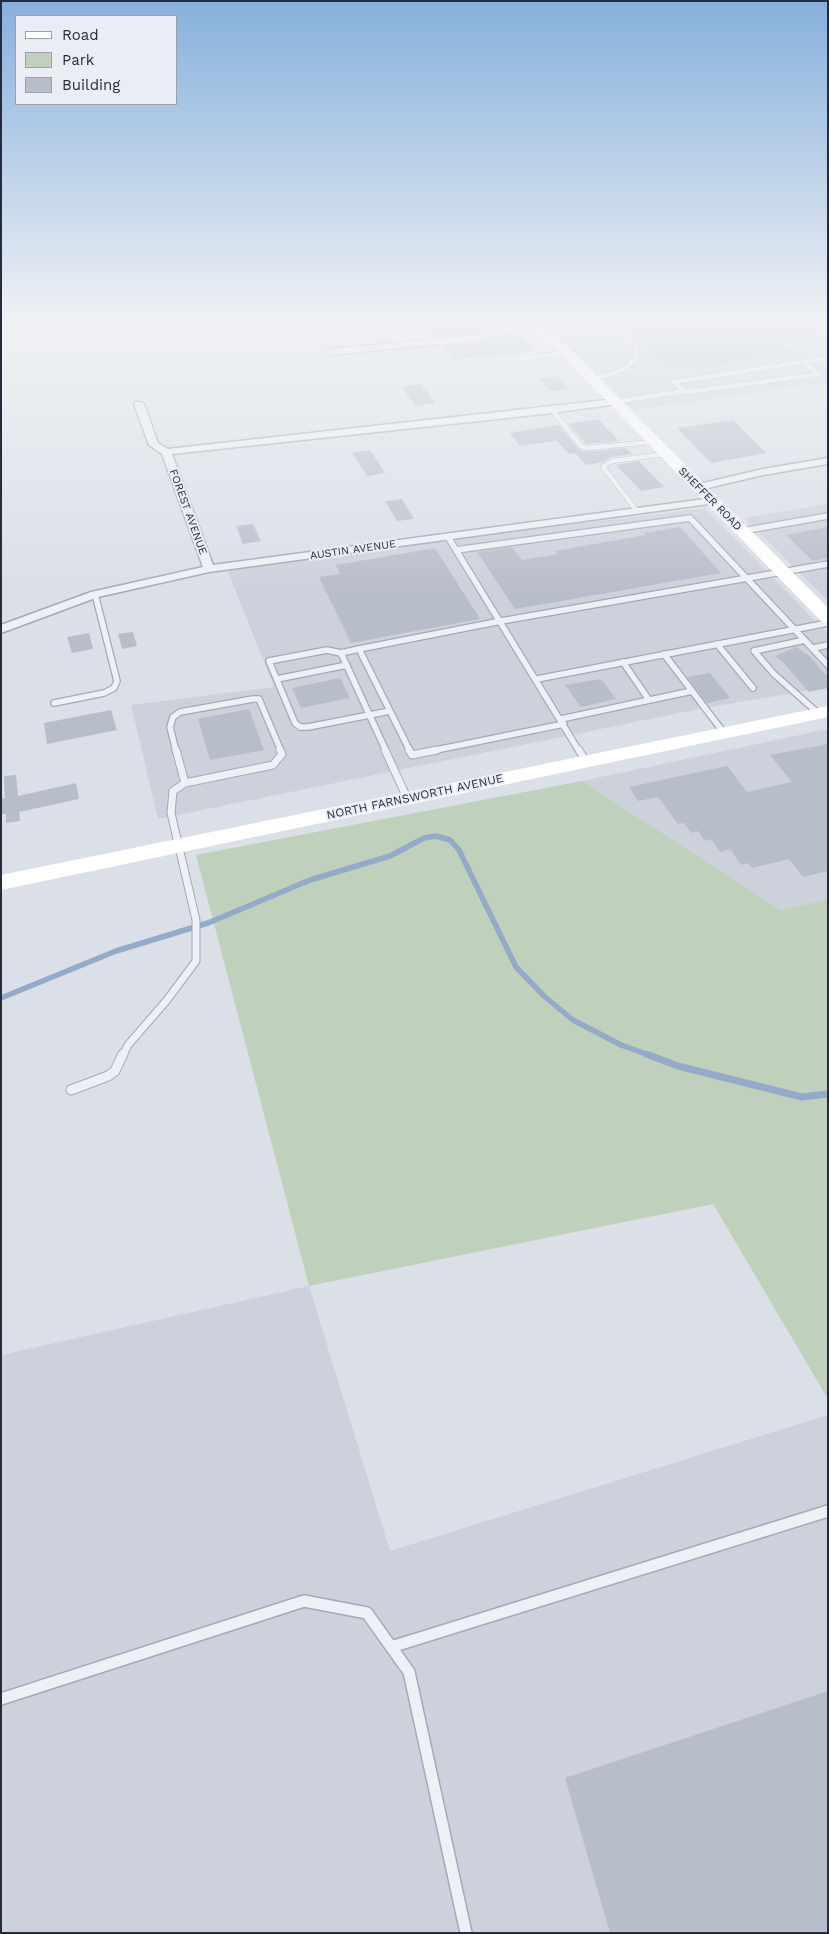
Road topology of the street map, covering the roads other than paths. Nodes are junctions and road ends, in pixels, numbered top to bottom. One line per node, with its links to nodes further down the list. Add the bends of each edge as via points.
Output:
1 (142, 413): 6 (street, FOREST AVENUE, via 154,445)
2 (522, 413): 6 (street)
3 (555, 413): 5 (lane, via 585,448)
4 (625, 413): 5 (street, SHEFFER ROAD)
5 (654, 442): 7 (street, SHEFFER ROAD)
6 (166, 452): 21 (street, FOREST AVENUE)
7 (665, 454): 9 (street, SHEFFER ROAD); 11 (lane, via 612,461 603,467)
8 (828, 461): 9 (street)
9 (699, 487): 10 (street, SHEFFER ROAD)
10 (712, 501): 11 (street, AUSTIN AVENUE); 16 (street, SHEFFER ROAD)
11 (637, 511): 12 (street, AUSTIN AVENUE)
12 (612, 514): 14 (street, AUSTIN AVENUE); 15 (lane)
13 (828, 516): 16 (lane)
14 (526, 526): 17 (street, AUSTIN AVENUE); 18 (lane)
15 (622, 527): 18 (lane); 23 (lane, via 690,518)
16 (742, 531): 22 (street, SHEFFER ROAD)
17 (448, 537): 19 (lane); 21 (street, AUSTIN AVENUE)
18 (534, 539): 19 (lane)
19 (456, 550): 26 (lane)
20 (828, 564): 22 (lane)
21 (209, 569): 24 (street, AUSTIN AVENUE)
22 (782, 572): 23 (lane); 25 (street, SHEFFER ROAD)
23 (747, 578): 26 (lane); 28 (lane)
24 (95, 594): 27 (street, AUSTIN AVENUE); 46 (lane, via 117,681 114,688 104,693)
25 (827, 617): 28 (lane)
26 (501, 621): 34 (lane); 42 (lane)
27 (1, 629)
28 (796, 629): 29 (lane); 30 (lane)
29 (750, 638): 31 (lane); 35 (lane)
30 (805, 640): 33 (lane); 35 (lane)
31 (717, 644): 37 (lane); 43 (lane)
32 (828, 645): 33 (lane)
33 (813, 648): 40 (lane)
34 (359, 649): 36 (lane); 47 (lane)
35 (761, 650): 48 (lane, via 754,651 774,674)
36 (341, 652): 39 (lane); 41 (lane, via 326,650 269,662)
37 (664, 654): 38 (lane); 44 (lane)
38 (624, 662): 42 (lane); 45 (lane)
39 (347, 664): 41 (lane); 49 (lane)
40 (828, 665)
41 (277, 679): 49 (lane, via 295,723 300,727)
42 (536, 679): 50 (lane)
43 (753, 688)
44 (692, 691): 45 (lane); 51 (lane)
45 (649, 700): 50 (lane)
46 (54, 703)
47 (390, 711): 49 (lane); 50 (lane, via 412,755)
48 (823, 712): 51 (street, NORTH FARNSWORTH AVENUE)
49 (370, 715): 54 (lane)
50 (562, 722): 52 (lane)
51 (724, 733): 52 (street, NORTH FARNSWORTH AVENUE)
52 (586, 762): 54 (street, NORTH FARNSWORTH AVENUE)
53 (186, 783): 53 (lane, via 273,765 279,760 282,754 259,699 180,712 172,717 170,727); 55 (lane, via 174,791 171,813)
54 (407, 798): 55 (street, NORTH FARNSWORTH AVENUE)
55 (179, 846): 56 (street, NORTH FARNSWORTH AVENUE); 57 (lane, via 196,920 196,960 128,1045 115,1071)
56 (1, 883)
57 (72, 1090)
58 (828, 1512): 59 (lane)
59 (392, 1647): 60 (lane, via 367,1612 304,1601); 61 (lane, via 409,1672)
60 (1, 1699)
61 (466, 1933)

